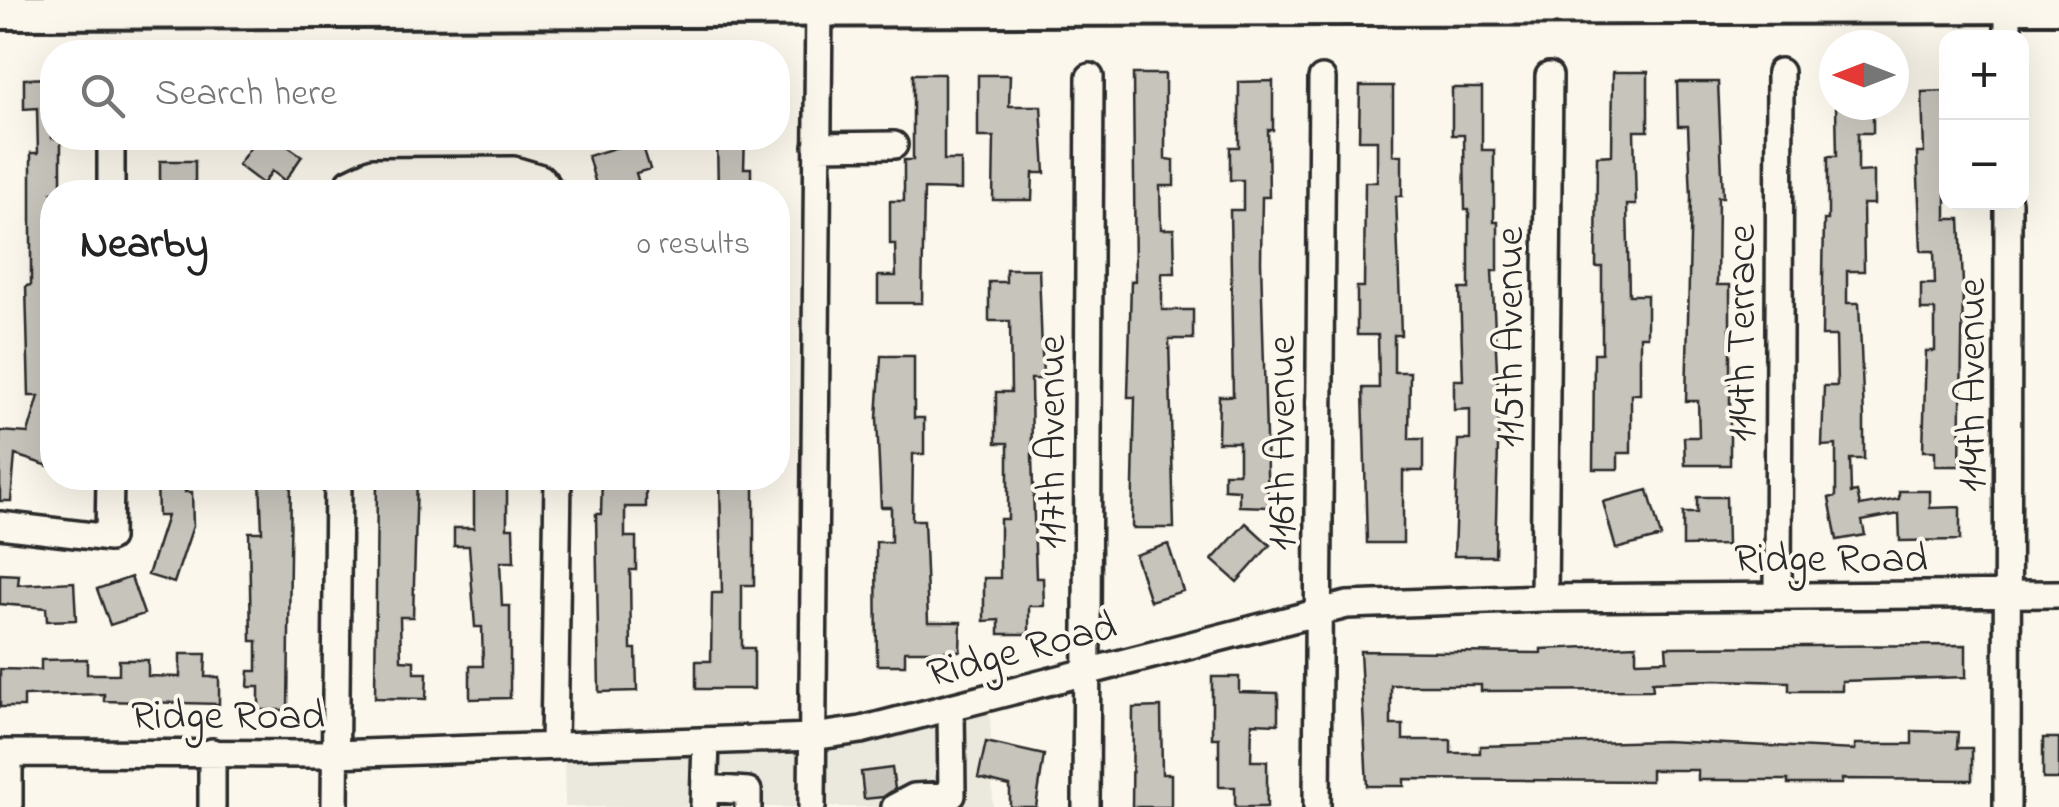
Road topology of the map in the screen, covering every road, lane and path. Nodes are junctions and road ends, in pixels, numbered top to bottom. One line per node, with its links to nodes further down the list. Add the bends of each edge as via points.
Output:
1 (819, 4): 3 (main road); 4 (main road); 10 (street)
2 (2059, 6): 4 (main road)
3 (0, 12)
4 (2008, 14)
5 (1780, 72): 22 (street, 114th Terrace)
6 (1549, 76): 23 (street, 115th Avenue)
7 (1090, 77): 25 (street, 117th Avenue)
8 (1322, 79): 24 (street, 116th Avenue)
9 (894, 145): 10 (street)
10 (818, 146): 27 (street)
11 (112, 150): 12 (street)
12 (111, 180)
13 (359, 180): 14 (street, via 373,171 514,170)
14 (543, 180)
15 (2008, 210): 21 (street, 114th Avenue)
16 (110, 490): 19 (street, via 110,538)
17 (338, 490): 32 (street)
18 (558, 490): 29 (street)
19 (0, 525)
20 (2059, 594): 21 (street, Ridge Road)
21 (2009, 595): 22 (street, Ridge Road); 43 (street, 114th Avenue)
22 (1778, 596): 23 (street, Ridge Road)
23 (1544, 598): 24 (street, Ridge Road)
24 (1318, 611): 25 (street, Ridge Road); 42 (street, 116th Avenue)
25 (1088, 672): 26 (street, Ridge Road); 41 (street, 117th Avenue)
26 (951, 707): 27 (street, Ridge Road); 34 (street)
27 (812, 737): 28 (street, Ridge Road); 39 (street)
28 (706, 741): 29 (street, Ridge Road); 33 (street)
29 (554, 746): 32 (street, Ridge Road)
30 (212, 752): 31 (street, Ridge Road); 32 (street, Ridge Road); 36 (street)
31 (5, 753): 35 (street)
32 (335, 754): 37 (street)
33 (704, 798): 38 (street, via 748,791)
34 (952, 801): 40 (street, via 914,797)
35 (9, 807)
36 (212, 807)
37 (335, 807)
38 (748, 807)
39 (812, 807)
40 (896, 807)
41 (1086, 807)
42 (1318, 807)
43 (2007, 807)

